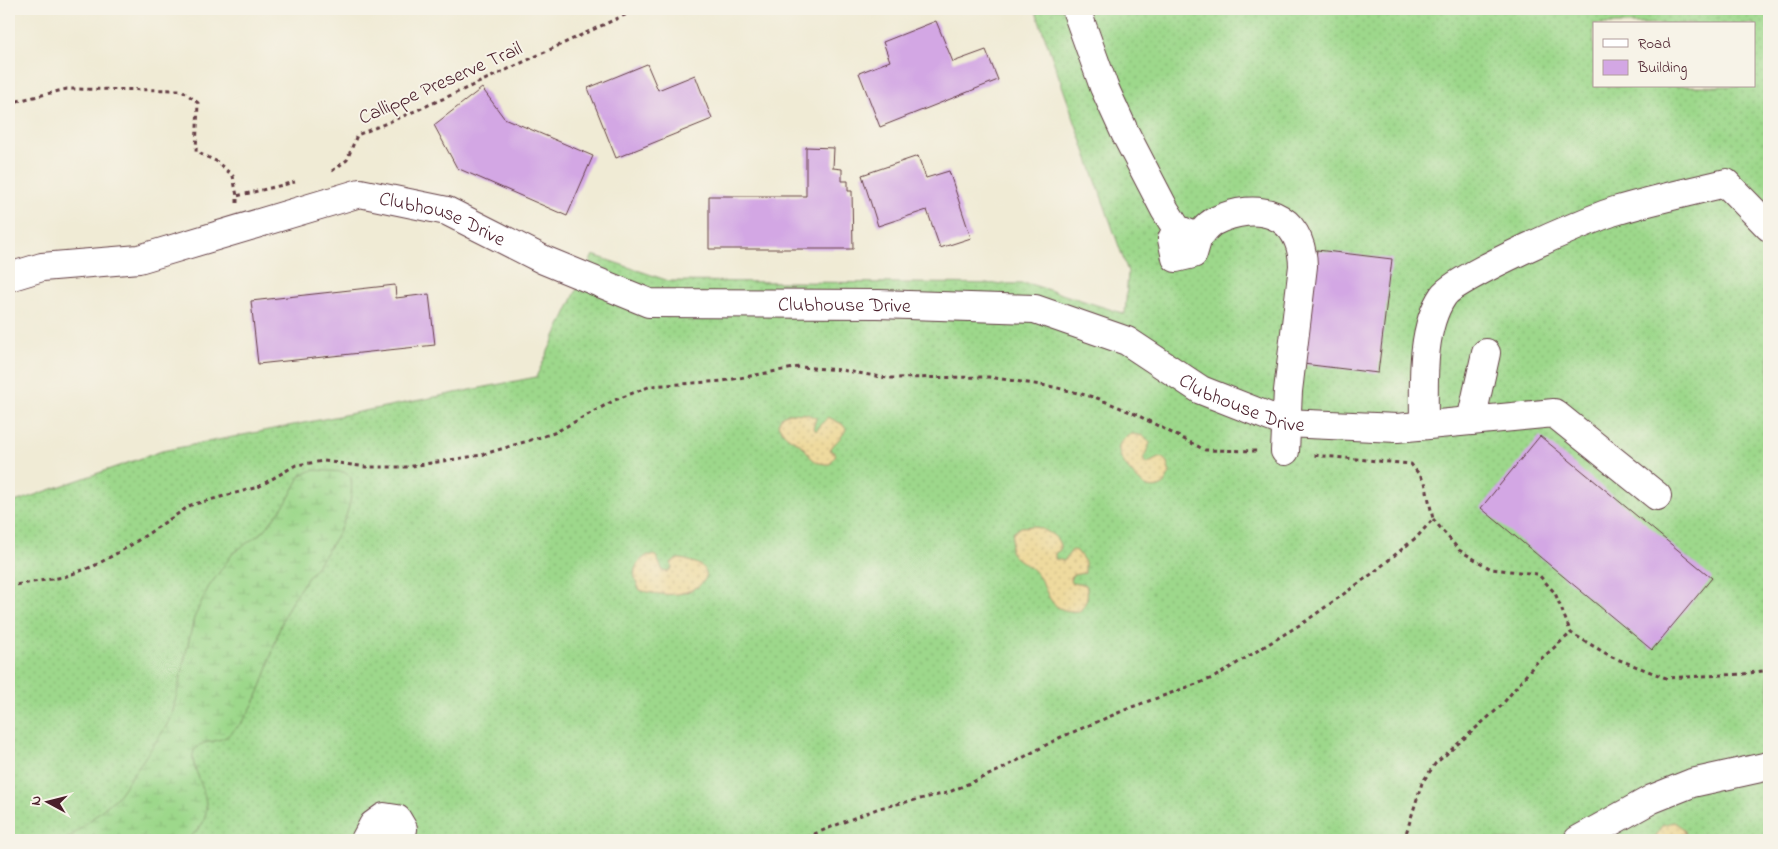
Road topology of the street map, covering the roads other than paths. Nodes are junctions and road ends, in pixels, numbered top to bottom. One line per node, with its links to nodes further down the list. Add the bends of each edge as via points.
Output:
1 (1076, 9): 6 (street, via 1104,87 1125,133 1187,233 1229,216 1263,211 1280,218 1296,235 1302,248 1303,266)
2 (1769, 227): 7 (street, via 1726,183 1613,212 1479,270 1443,294 1431,320 1424,371)
3 (9, 277): 6 (street, Clubhouse Drive, via 42,267 139,259 360,193 447,211 544,260 649,303 878,304 1035,309 1126,341 1201,390)
4 (1486, 353): 5 (street)
5 (1471, 421): 7 (street, Clubhouse Drive); 9 (street, Clubhouse Drive, via 1554,413)
6 (1285, 423): 7 (street, Clubhouse Drive, via 1397,428); 8 (street)
7 (1424, 425)
8 (1285, 451)
9 (1657, 496)
10 (1769, 766): 13 (street, via 1692,782 1652,799)
11 (365, 840): 12 (street, via 373,825 384,817 397,819 403,830)
12 (383, 840)
13 (1578, 840)

